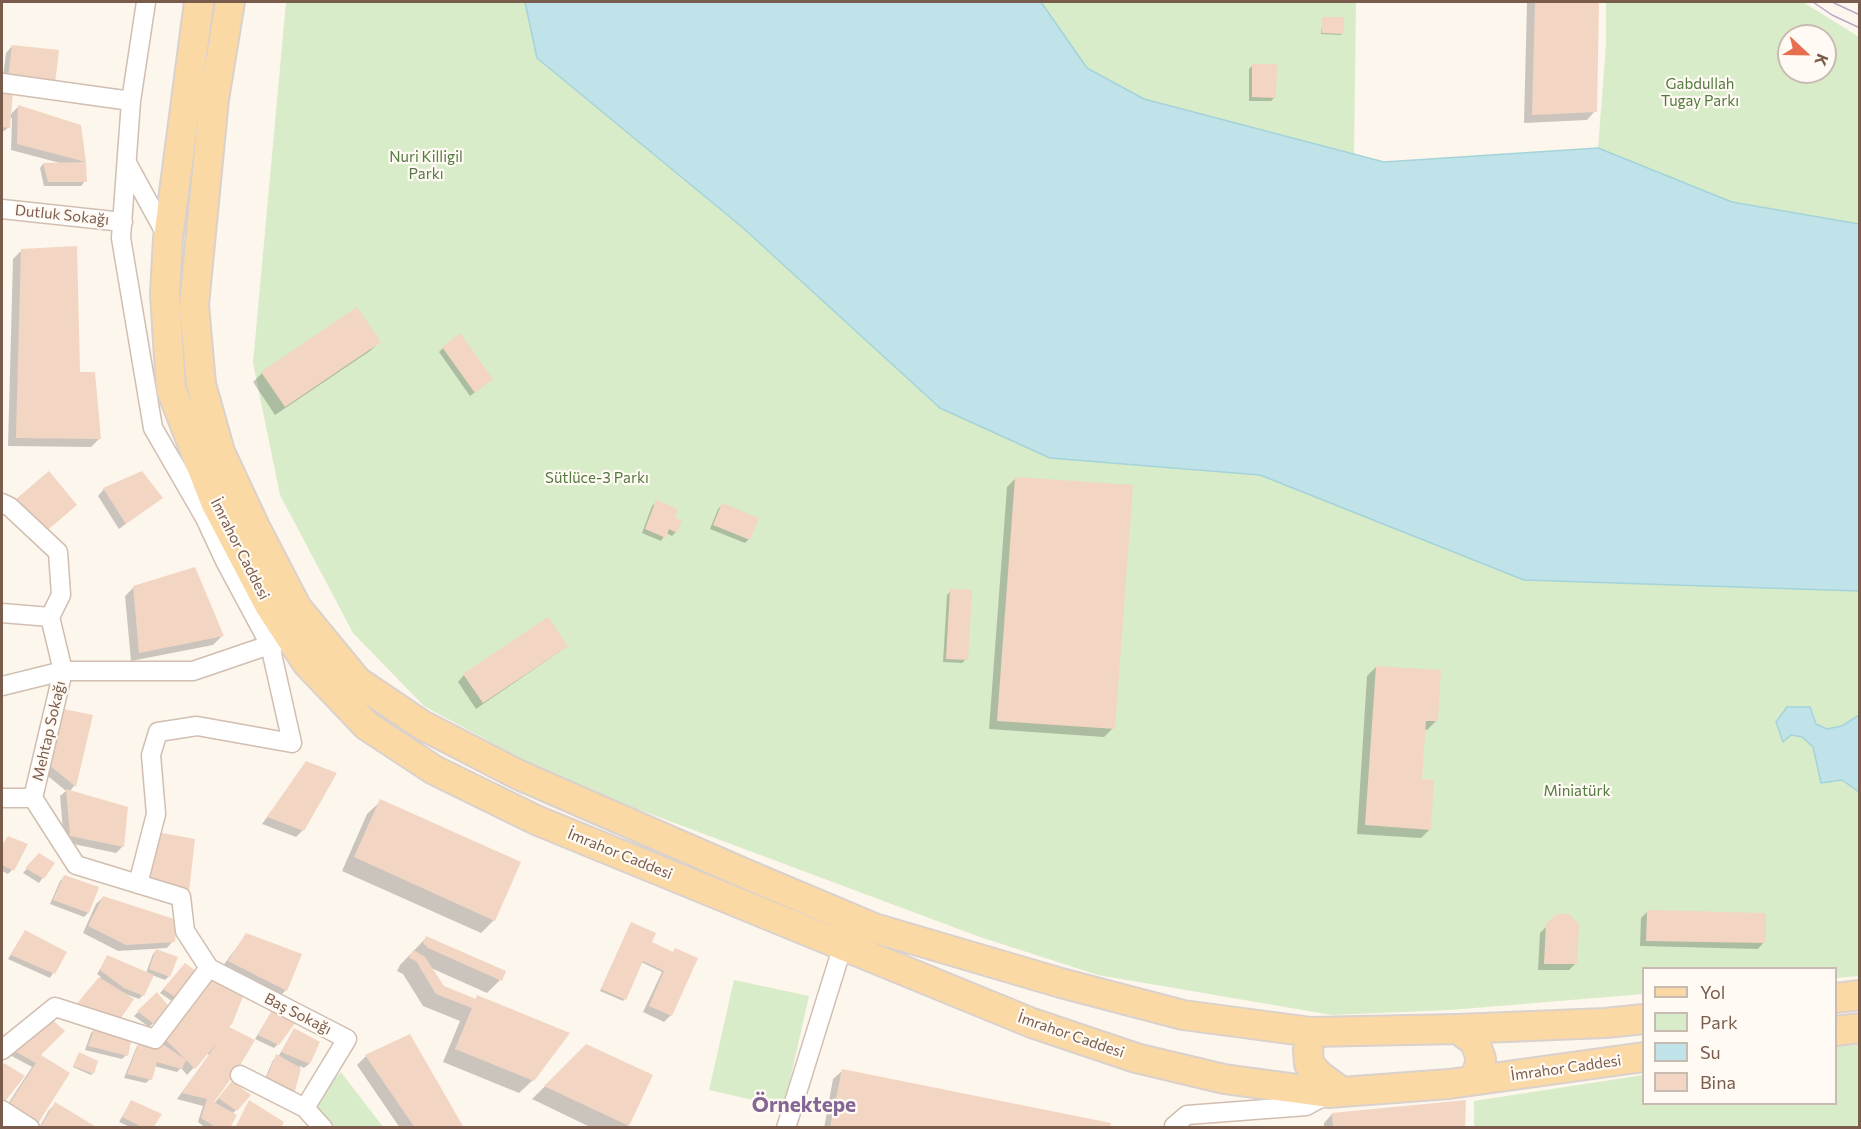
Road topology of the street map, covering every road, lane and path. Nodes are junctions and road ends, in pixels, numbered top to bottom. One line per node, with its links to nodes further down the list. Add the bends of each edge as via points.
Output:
1 (146, 2): 5 (street)
2 (199, 2): 9 (main road, İmrahor Caddesi)
3 (230, 2): 10 (main road, İmrahor Caddesi, via 214,99 198,250 194,305)
4 (2, 83): 5 (street)
5 (132, 101): 6 (street)
6 (127, 164): 8 (street); 9 (street)
7 (2, 209): 8 (street, Dutluk Sokağı)
8 (123, 222): 15 (street, via 121,238 153,428 225,561)
9 (168, 237): 11 (main road, İmrahor Caddesi)
10 (198, 351): 11 (main road); 22 (main road, İmrahor Caddesi, via 201,384 220,452 255,527 297,608 357,681 422,725 525,777 874,928)
11 (168, 357): 15 (main road, İmrahor Caddesi, via 171,389 215,501 269,604)
12 (2, 503): 14 (street, via 58,552 61,595)
13 (2, 613): 14 (street)
14 (50, 617): 16 (street)
15 (281, 642): 16 (street, via 193,671); 20 (street, via 292,743 197,726 158,732 151,754 156,814); 21 (main road, İmrahor Caddesi, via 307,663 367,726 434,770 536,820)
16 (63, 671): 17 (street); 19 (street, Mehtap Sokağı)
17 (2, 686)
18 (2, 798): 19 (street)
19 (33, 798): 20 (street, Mehtap Sokağı, via 76,865)
20 (138, 884): 23 (street, Mehtap Sokağı, via 182,897 185,931)
21 (843, 945): 24 (main road, İmrahor Caddesi); 41 (street)
22 (935, 946): 24 (main road); 31 (main road, İmrahor Caddesi, via 1184,1015)
23 (209, 968): 32 (street, via 155,1039 55,1007); 37 (street, Baş Sokağı, via 347,1039)
24 (927, 979): 36 (main road, İmrahor Caddesi, via 1032,1023 1136,1058 1224,1078)
25 (1860, 995): 26 (main road)
26 (1837, 998)
27 (1642, 1019): 29 (main road, İmrahor Caddesi)
28 (1860, 1028): 30 (main road)
29 (1458, 1029): 31 (main road, İmrahor Caddesi); 35 (main road, via 1475,1042 1481,1059)
30 (1837, 1031)
31 (1311, 1032): 36 (main road, via 1309,1064)
32 (2, 1050)
33 (1642, 1057): 35 (main road, İmrahor Caddesi)
34 (240, 1075): 37 (street)
35 (1475, 1080): 36 (main road, İmrahor Caddesi)
36 (1335, 1093): 42 (street, via 1306,1106 1187,1115)
37 (305, 1108): 40 (street)
38 (2, 1110): 39 (street)
39 (30, 1128)
40 (323, 1128)
41 (786, 1128)
42 (1175, 1128)

